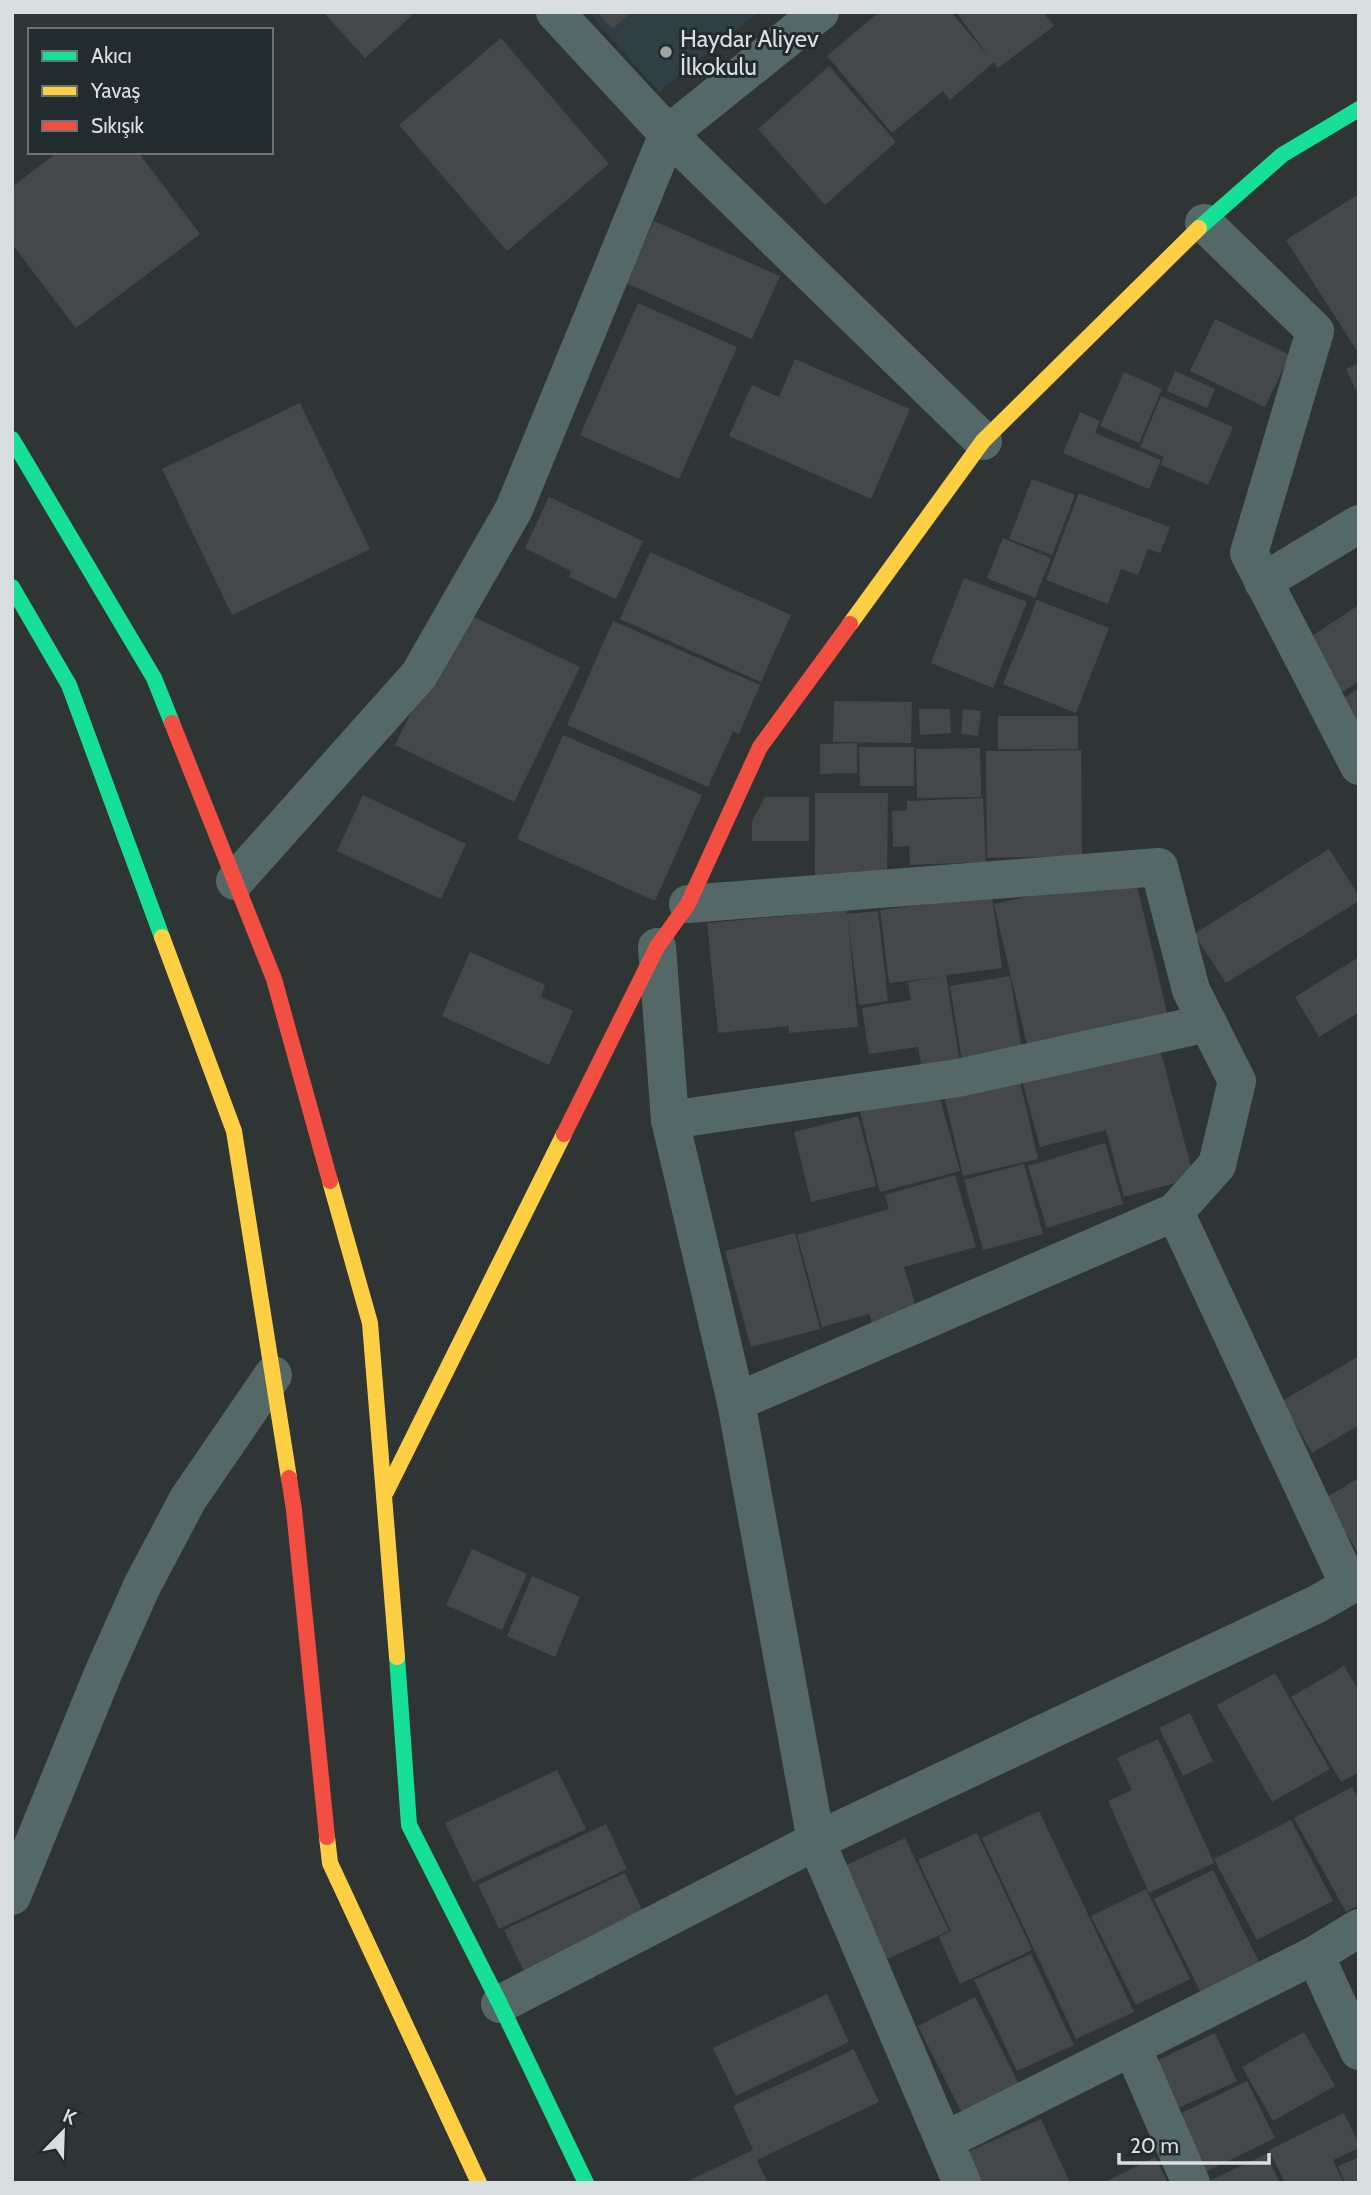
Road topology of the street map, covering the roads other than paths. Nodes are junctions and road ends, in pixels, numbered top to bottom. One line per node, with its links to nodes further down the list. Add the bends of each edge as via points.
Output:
1 (555, 12): 4 (street)
2 (820, 12): 4 (street)
3 (1359, 109): 5 (main road, via 1282,155)
4 (668, 134): 7 (street); 12 (street, via 514,509 419,675)
5 (1204, 223): 7 (main road); 9 (street, via 1315,331 1249,553)
6 (12, 439): 12 (main road, via 154,678)
7 (984, 441): 13 (main road, via 760,747)
8 (1359, 524): 9 (street)
9 (1263, 582): 11 (street)
10 (12, 587): 18 (main road, via 69,685 234,1131)
11 (1359, 766)
12 (236, 881): 20 (main road, via 274,979 370,1323)
13 (688, 904): 14 (main road); 15 (street, via 1159,867 1191,990)
14 (657, 947): 16 (street); 20 (main road)
15 (1208, 1023): 16 (street, via 958,1078); 17 (street, via 1237,1081 1217,1165)
16 (670, 1120): 19 (street)
17 (1175, 1212): 19 (street); 21 (street)
18 (273, 1375): 23 (street, via 188,1499 142,1586); 30 (main road, via 295,1510 330,1863)
19 (736, 1402): 22 (street)
20 (385, 1493): 26 (main road, via 409,1825)
21 (1354, 1582): 22 (street, via 1317,1604)
22 (816, 1841): 26 (street); 29 (street)
23 (12, 1896)
24 (1359, 1928): 25 (street)
25 (1315, 1955): 27 (street); 28 (street)
26 (500, 2004): 31 (main road)
27 (1132, 2048): 29 (street); 33 (street)
28 (1359, 2051)
29 (944, 2141): 32 (street)
30 (479, 2183)
31 (586, 2183)
32 (962, 2183)
33 (1191, 2183)

